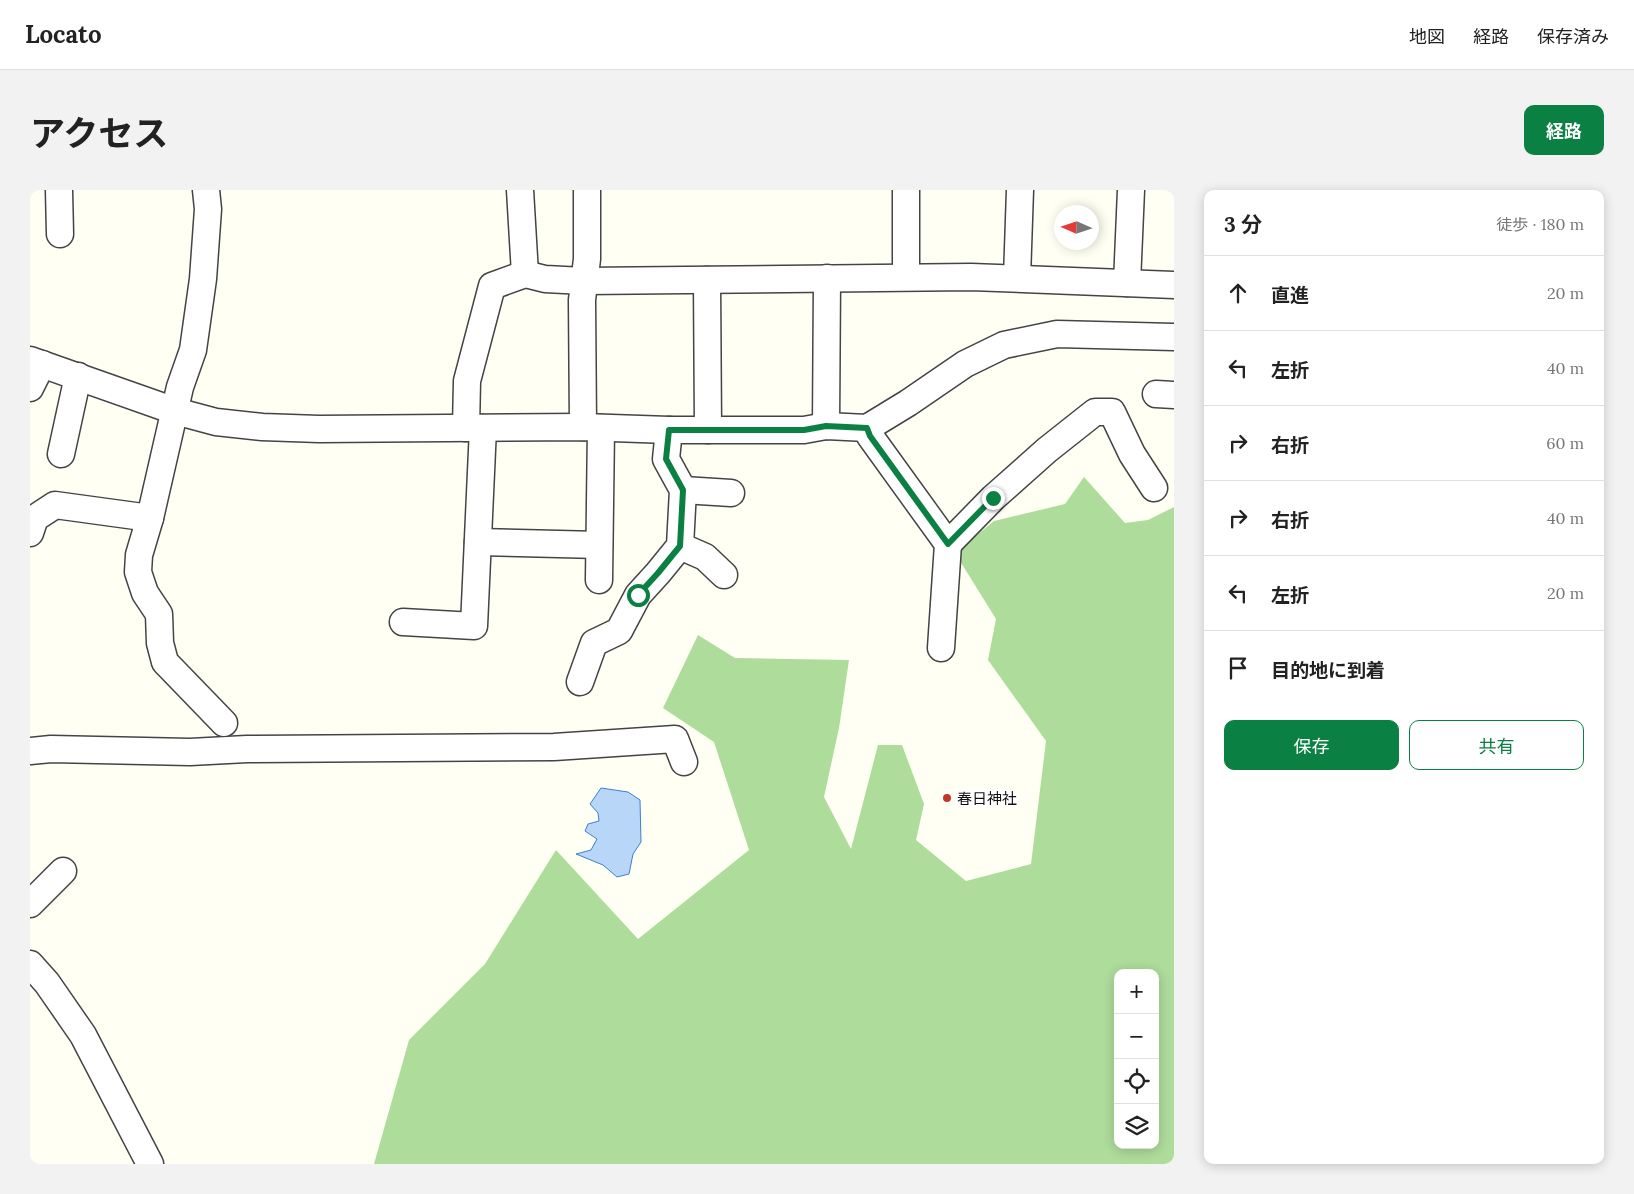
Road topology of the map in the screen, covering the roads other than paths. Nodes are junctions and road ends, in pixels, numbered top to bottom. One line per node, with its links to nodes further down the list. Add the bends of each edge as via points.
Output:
1 (59, 190): 8 (street)
2 (206, 190): 21 (street, via 208,209 203,279 193,350)
3 (520, 190): 9 (street)
4 (587, 190): 14 (street)
5 (906, 190): 10 (street)
6 (1020, 190): 12 (street)
7 (1130, 190): 15 (street)
8 (60, 234)
9 (525, 274): 14 (street, via 544,279); 24 (street, via 492,286 467,381)
10 (906, 277): 11 (street); 12 (street)
11 (827, 278): 13 (street); 22 (street)
12 (1017, 278): 15 (street)
13 (707, 280): 14 (street); 27 (street)
14 (584, 281): 23 (street, via 582,300)
15 (1127, 283): 16 (street)
16 (1174, 286)
17 (1174, 337): 25 (street, via 1057,334 1004,345 965,364)
18 (36, 362): 19 (street); 20 (street)
19 (78, 376): 21 (street); 28 (street)
20 (30, 388)
21 (175, 411): 24 (street, via 216,422 262,427); 32 (street)
22 (826, 426): 25 (street); 27 (street, via 804,430)
23 (592, 427): 24 (street); 26 (street); 36 (street)
24 (474, 428): 34 (street)
25 (867, 428): 35 (street)
26 (669, 430): 27 (street); 30 (street, via 666,459)
27 (708, 430)
28 (61, 454)
29 (1154, 488): 35 (street, via 1132,454 1112,412 1094,412 993,498)
30 (683, 490): 31 (street); 37 (street)
31 (731, 493)
32 (150, 518): 33 (street, via 55,505 35,518); 43 (street, via 139,555 138,572 159,614 164,662)
33 (30, 533)
34 (478, 542): 36 (street); 40 (street, via 474,626)
35 (948, 544): 41 (street)
36 (599, 545): 39 (street)
37 (680, 546): 38 (street, via 705,557); 42 (street, via 638,595 619,631 594,643)
38 (724, 575)
39 (599, 580)
40 (403, 622)
41 (941, 648)
42 (580, 682)
43 (224, 723)
44 (30, 751): 45 (street, via 554,747 675,739)
45 (684, 762)
46 (63, 872): 47 (street)
47 (30, 904)
48 (30, 964): 49 (street, via 83,1035)
49 (150, 1164)

